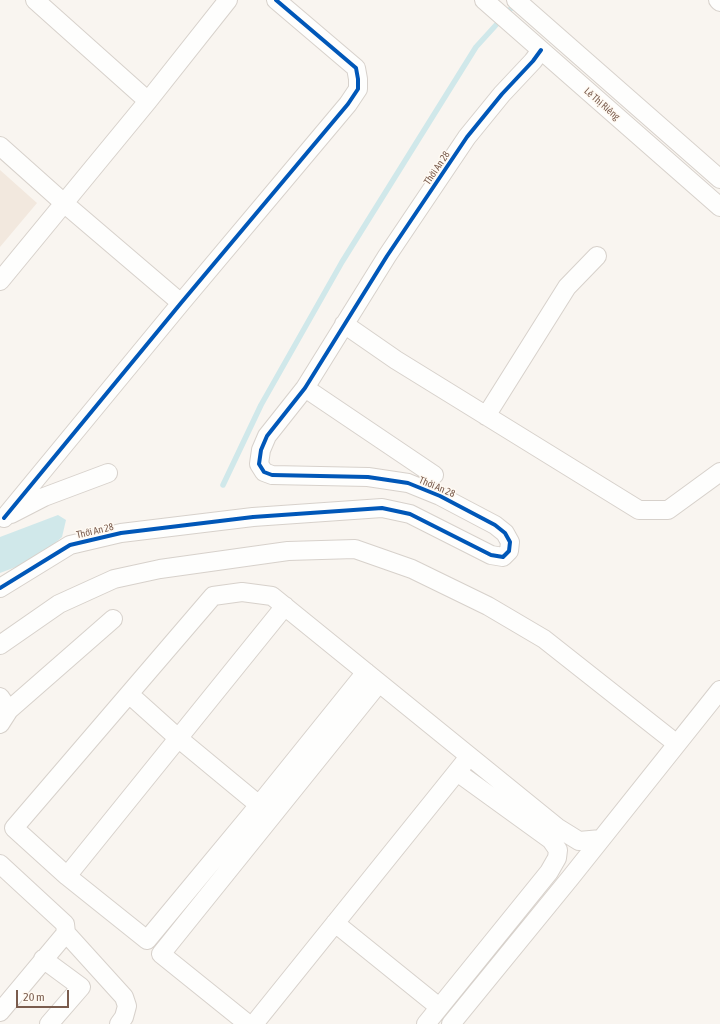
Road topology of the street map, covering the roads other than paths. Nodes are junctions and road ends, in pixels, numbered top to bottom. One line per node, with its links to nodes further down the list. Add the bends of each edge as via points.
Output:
1 (35, 0): 7 (street)
2 (228, 0): 7 (street)
3 (276, 0): 14 (street, via 356,68 358,89)
4 (484, 0): 6 (street, Lê Thị Riêng)
5 (516, 0): 9 (street)
6 (541, 50): 11 (street, Lê Thị Riêng); 15 (street, Thới An 28, via 467,137)
7 (148, 101): 10 (street)
8 (0, 146): 10 (street)
9 (720, 179)
10 (65, 204): 13 (street); 14 (street)
11 (720, 207)
12 (597, 256): 17 (street, via 567,287)
13 (0, 281)
14 (181, 303): 21 (street)
15 (344, 324): 16 (street, Thới An 28); 17 (street)
16 (305, 388): 20 (street); 22 (street, Thới An 28, via 267,436 259,464 264,472 272,475 368,477 408,483 440,496 495,525 505,533 510,542 508,551 503,557 491,555 410,514 382,508 253,517 121,533 70,545)
17 (486, 416): 18 (street, via 639,510 668,510)
18 (720, 472)
19 (108, 473): 21 (street, via 44,497)
20 (434, 475)
21 (2, 519)
22 (0, 588)
23 (285, 606): 26 (street); 28 (street, via 272,596 242,592 213,596); 30 (street)
24 (113, 619): 29 (street)
25 (0, 645): 31 (street, via 59,604 114,579 160,569 242,557 355,549 412,569 488,606 544,639)
26 (373, 677): 32 (street); 34 (street); 45 (street, via 161,954)
27 (720, 690): 31 (street)
28 (129, 694): 30 (street); 37 (street, via 14,828)
29 (3, 710)
30 (178, 738): 34 (street); 37 (street)
31 (677, 744): 35 (street)
32 (470, 756): 33 (street); 35 (street, via 558,828 579,841)
33 (457, 772): 38 (street); 41 (street, via 551,840 558,850 557,858 549,872)
34 (259, 805): 37 (street, via 147,940)
35 (601, 839): 48 (street)
36 (0, 864): 39 (street, via 65,924)
37 (67, 876)
38 (335, 923): 41 (street); 46 (street)
39 (66, 933): 40 (street); 44 (street, via 124,997 127,1006)
40 (43, 959): 42 (street); 43 (street, via 81,988)
41 (439, 1007): 47 (street)
42 (0, 1012)
43 (49, 1024)
44 (119, 1024)
45 (248, 1024)
46 (254, 1024)
47 (426, 1024)
48 (451, 1024)

